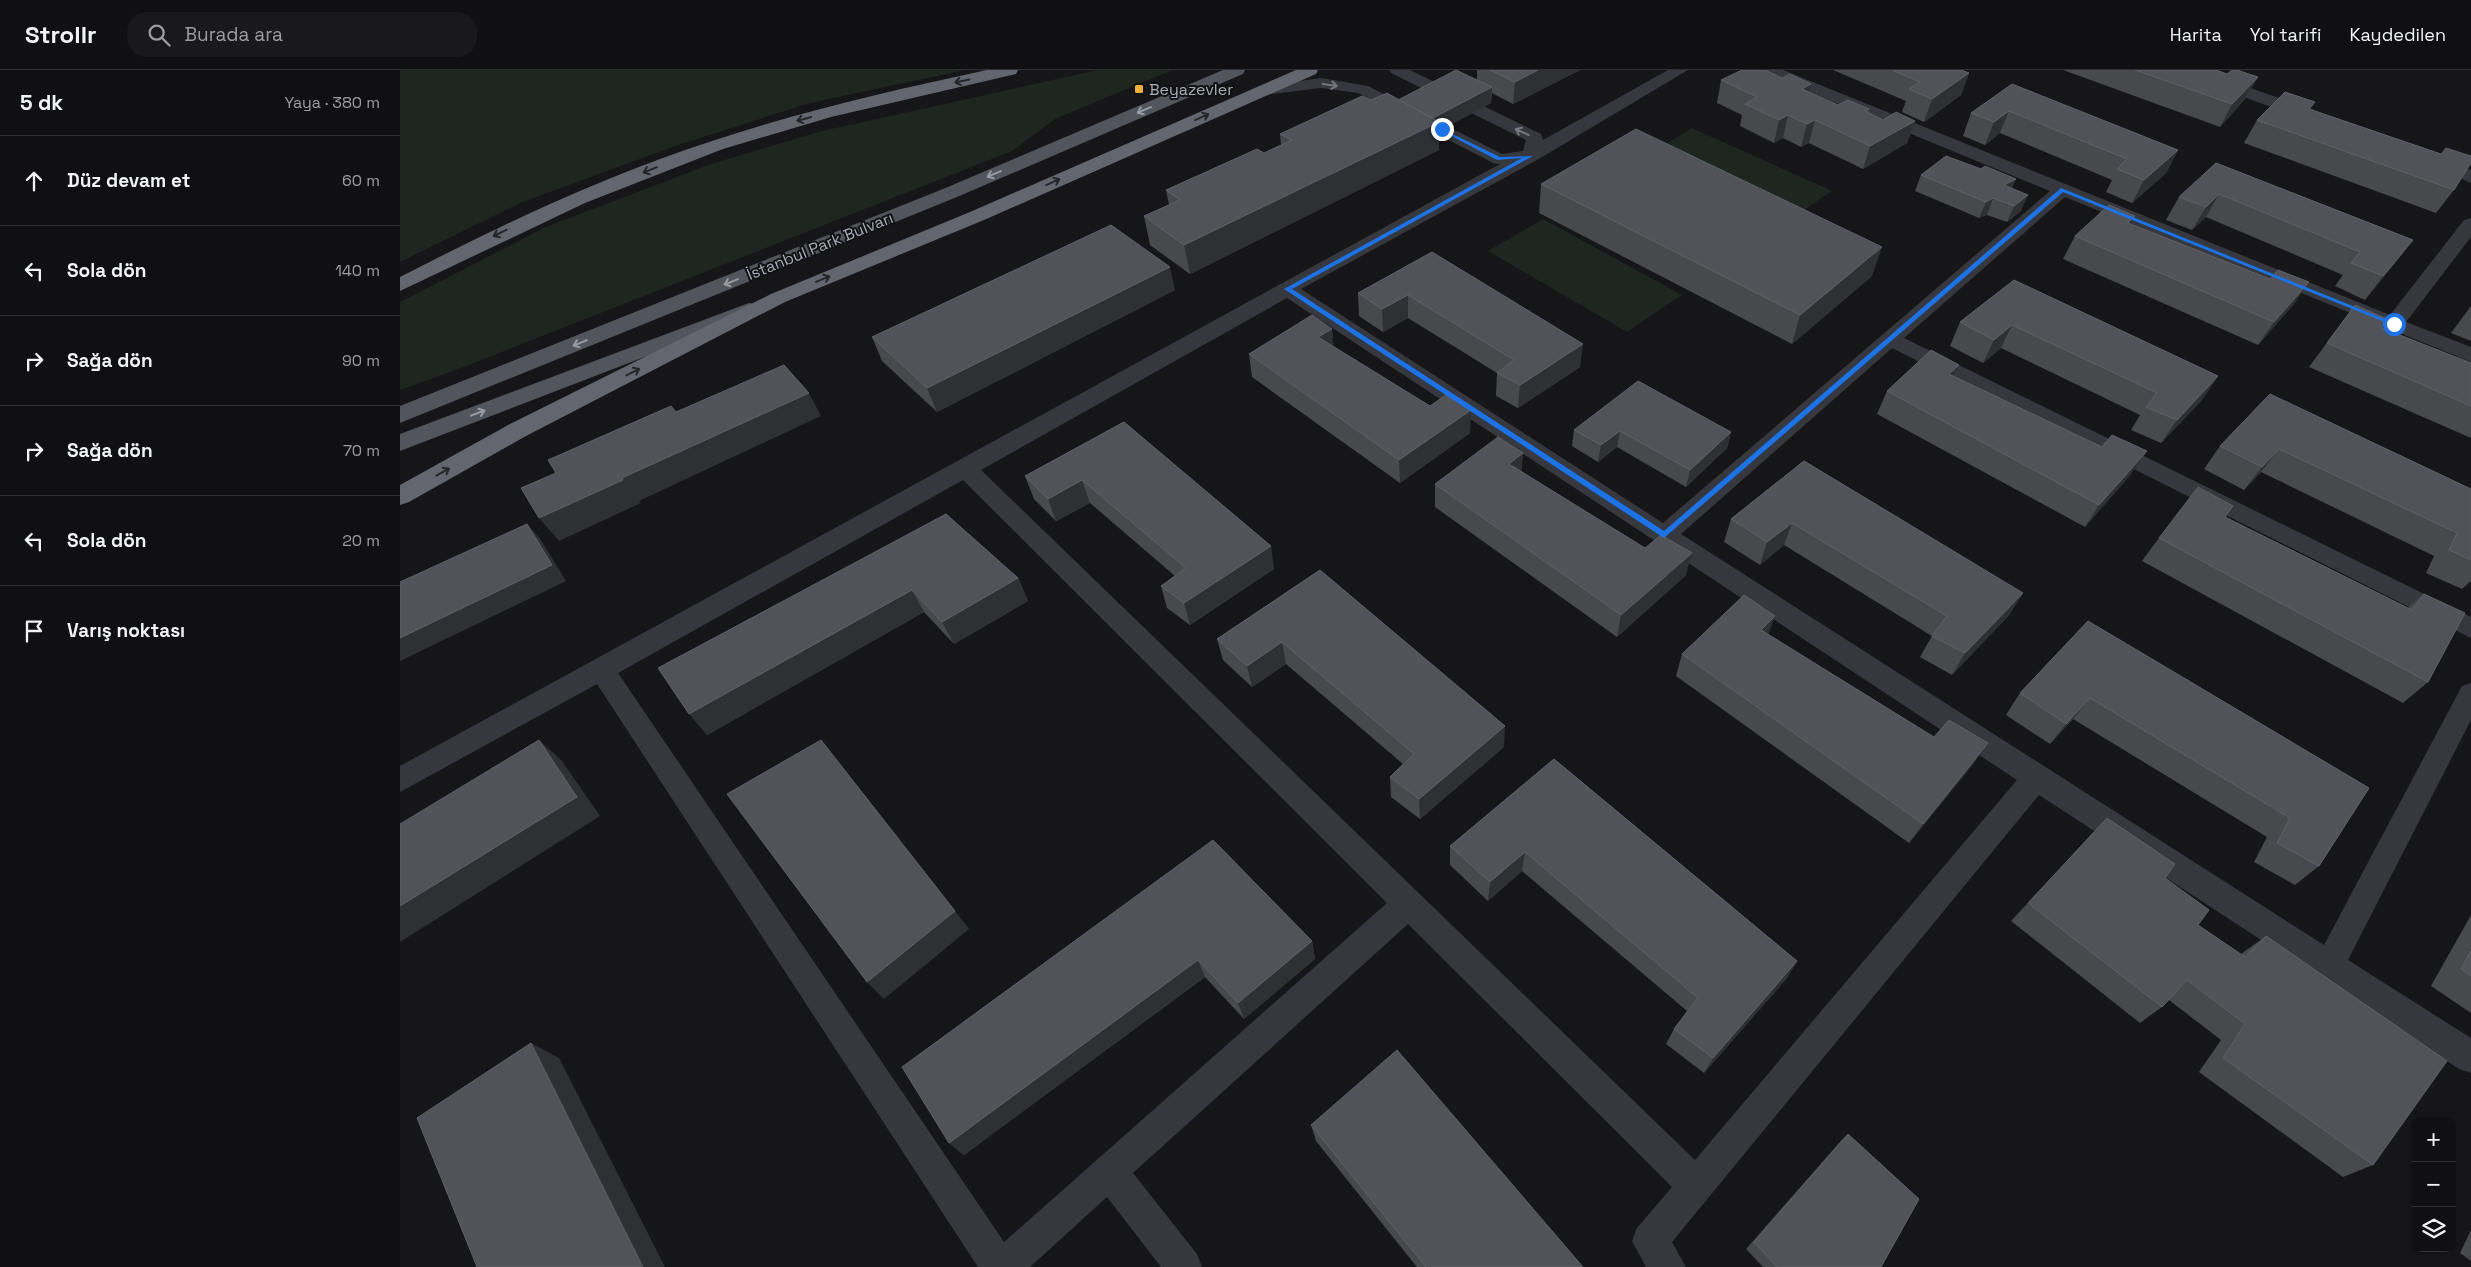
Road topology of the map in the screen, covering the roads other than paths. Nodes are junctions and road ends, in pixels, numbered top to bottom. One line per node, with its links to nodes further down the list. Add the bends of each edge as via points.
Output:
1 (1010, 70): 15 (highway, one-way to 15, via 860,103 762,130 677,160 504,231)
2 (1237, 70): 21 (main road, İstanbul Park Bulvarı, one-way to 21, via 950,193)
3 (1310, 70): 8 (highway, İstanbul Park Bulvarı)
4 (1397, 70): 11 (lane, one-way to 4, via 1536,138)
5 (1680, 70): 11 (lane)
6 (1769, 70): 13 (lane)
7 (2182, 70): 9 (lane)
8 (1264, 90): 11 (lane, one-way to 11, via 1321,83 1362,89 1499,159); 17 (highway, İstanbul Park Bulvarı, one-way to 8, via 977,216)
9 (2325, 119)
10 (2414, 153): 12 (lane, via 2459,170)
11 (1531, 156): 16 (lane)
12 (2471, 178)
13 (2063, 189): 18 (lane); 19 (lane)
14 (2471, 224): 18 (lane)
15 (400, 285)
16 (1287, 289): 23 (lane); 25 (lane)
17 (778, 298): 22 (main road, one-way to 17); 24 (highway, İstanbul Park Bulvarı, one-way to 17, via 518,430)
18 (2394, 324): 20 (lane)
19 (1890, 339): 25 (lane); 26 (lane)
20 (2471, 356)
21 (400, 415)
22 (400, 443)
23 (966, 469): 27 (lane); 31 (lane)
24 (400, 496)
25 (1664, 535): 29 (lane)
26 (2471, 628)
27 (602, 670): 30 (lane); 36 (lane)
28 (2471, 694): 32 (lane)
29 (2036, 778): 32 (lane); 35 (lane)
30 (400, 780)
31 (1409, 903): 34 (lane); 35 (lane)
32 (2329, 966): 33 (lane)
33 (2471, 1057)
34 (1110, 1172): 37 (lane); 38 (lane)
35 (1696, 1186): 39 (lane, via 1650,1241)
36 (998, 1267)
37 (1003, 1267)
38 (1184, 1267)
39 (1668, 1267)

